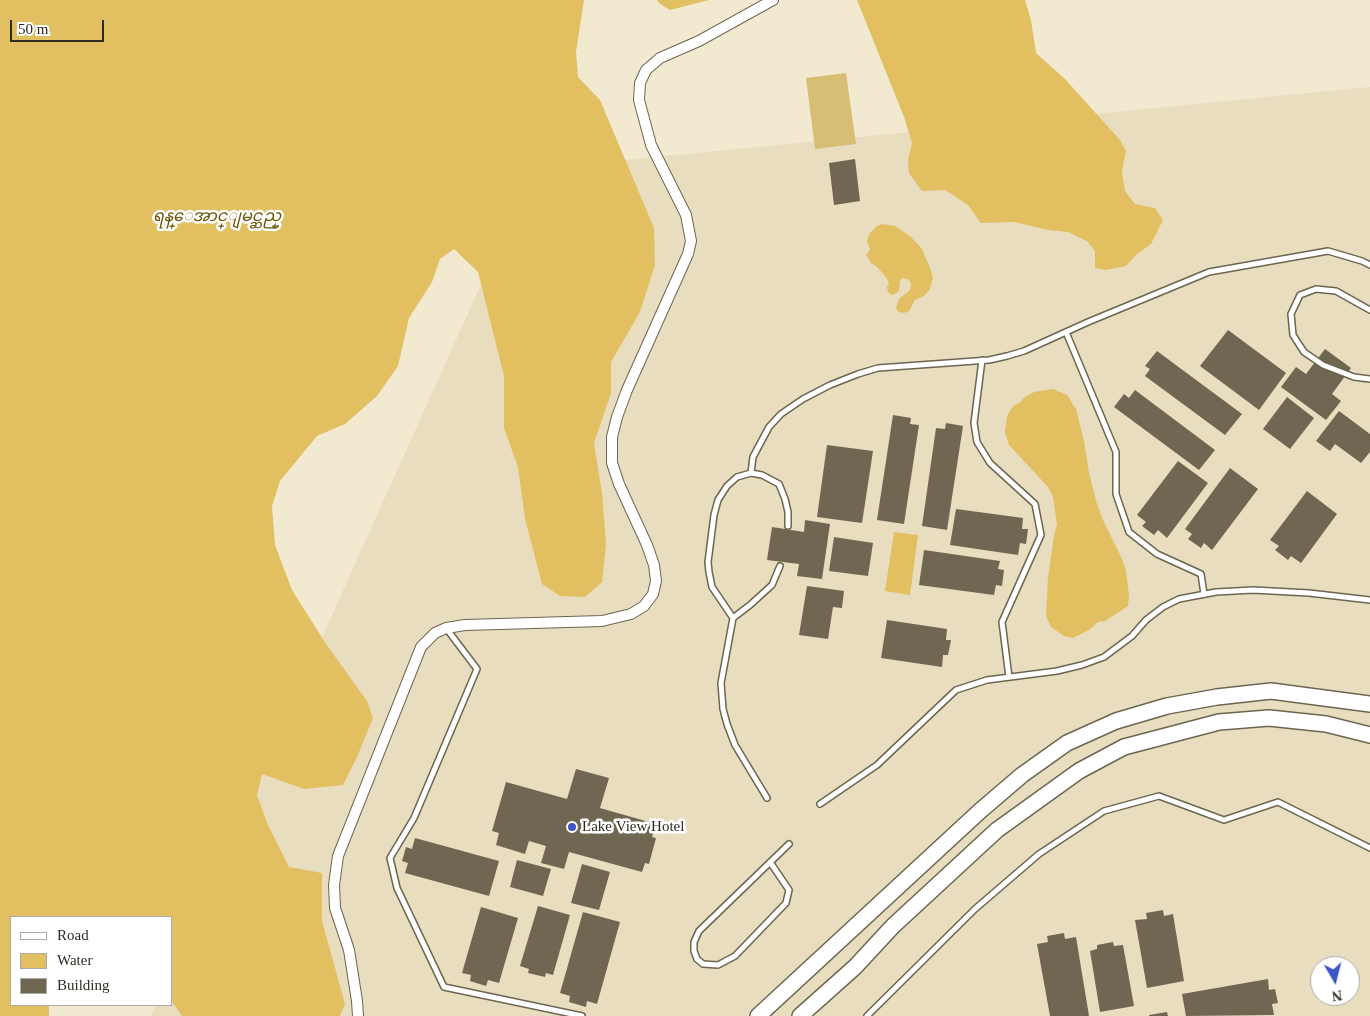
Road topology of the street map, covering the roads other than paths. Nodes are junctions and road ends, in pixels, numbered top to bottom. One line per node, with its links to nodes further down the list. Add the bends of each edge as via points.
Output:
1 (773, 0): 13 (street, via 699,41 660,58 646,70 640,82 639,100 651,144 686,215 691,241 627,390 612,437 612,463 654,565 656,581 653,594 644,606 631,614 602,622)
2 (1370, 265): 4 (lane, via 1328,251 1209,272)
3 (1370, 310): 6 (lane, via 1336,291 1316,289 1300,295 1291,314 1292,335 1304,352 1323,366 1354,378)
4 (1066, 332): 5 (lane, via 1024,351); 10 (lane, via 1116,452 1116,494 1129,532 1157,554 1201,574)
5 (982, 360): 7 (lane, via 878,368 830,385 781,414 753,457); 14 (lane, via 974,424 977,442 990,463 1036,504 1041,535 1002,622)
6 (1370, 379)
7 (751, 473): 8 (lane, via 779,484 787,506); 12 (lane, via 737,477 718,500 708,562 712,587)
8 (788, 526)
9 (780, 566): 12 (lane, via 772,585)
10 (1204, 594): 11 (lane, via 1252,590); 14 (lane, via 1179,599 1163,607 1104,657 1057,671)
11 (1370, 600)
12 (733, 618): 17 (lane, via 721,683 722,710 736,745)
13 (446, 628): 22 (street, via 435,633 421,647 338,856 335,908 349,950); 23 (lane, via 477,668 414,818 390,858 397,888 444,988)
14 (1009, 677): 18 (lane, via 956,690 877,764)
15 (1370, 704): 24 (main road, via 1271,691 1217,697 1166,706 1116,721 1067,744 1022,775 980,811)
16 (1370, 735): 25 (main road, via 1326,724 1269,718 1219,722 1124,747 1079,771 997,830)
17 (767, 798)
18 (820, 804)
19 (789, 844): 21 (lane)
20 (1370, 848): 26 (lane, via 1278,802 1224,820 1159,796 1104,811 1039,854 975,909)
21 (770, 862): 21 (lane, via 699,931 694,951 703,964 718,965 735,956 786,903 789,890)
22 (358, 1016)
23 (582, 1016)
24 (758, 1016)
25 (800, 1016)
26 (866, 1016)

